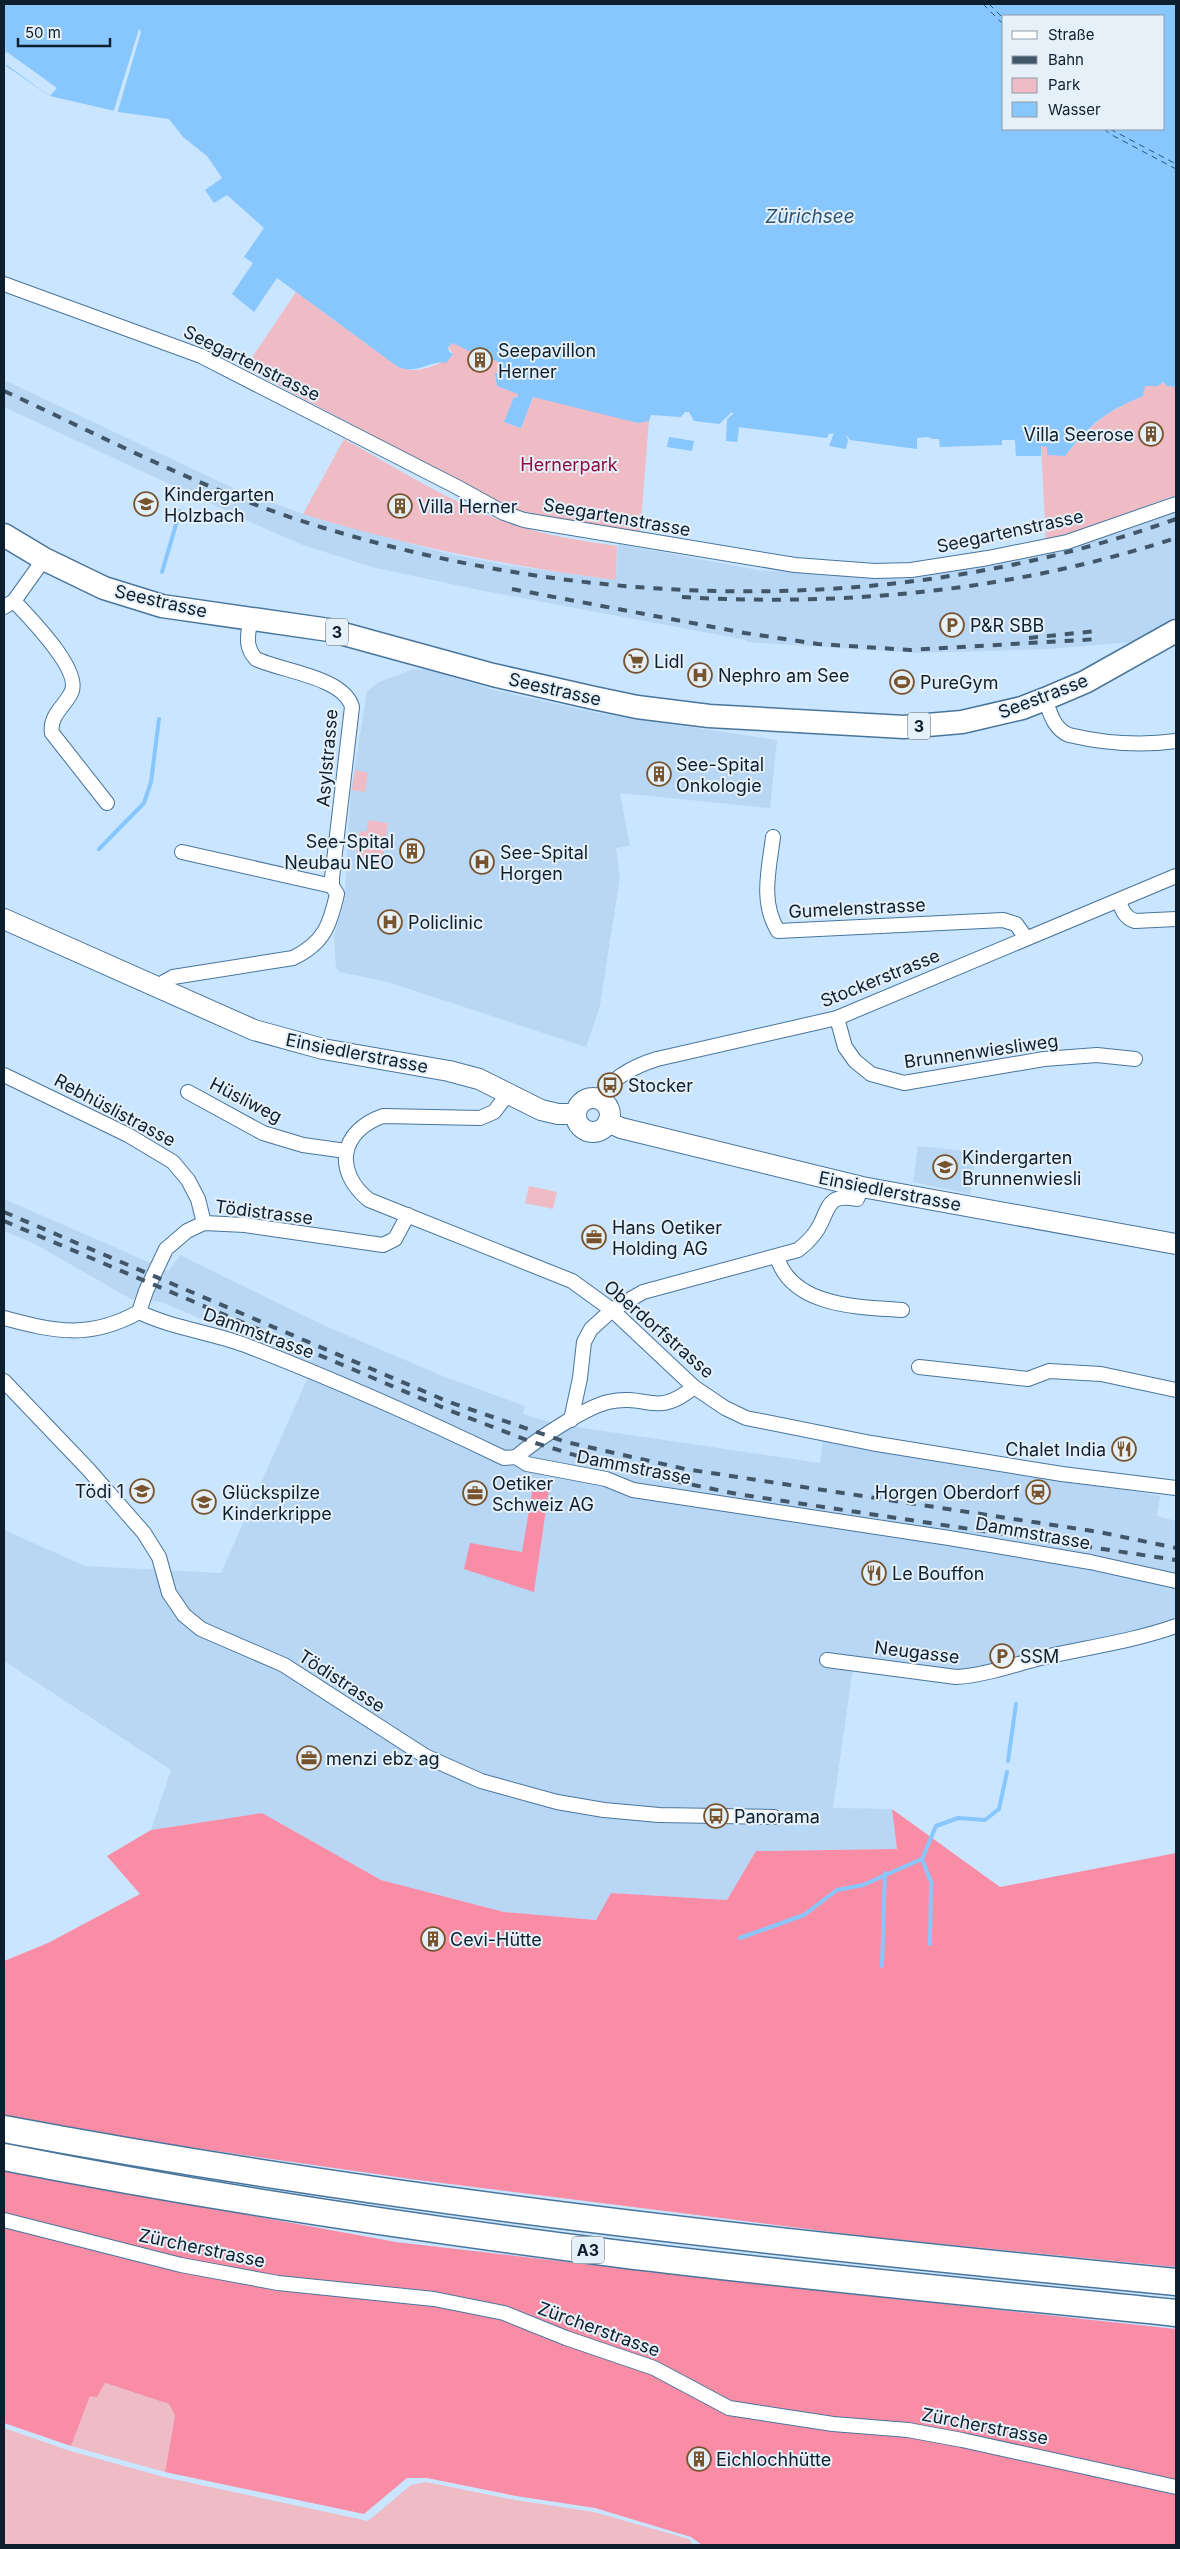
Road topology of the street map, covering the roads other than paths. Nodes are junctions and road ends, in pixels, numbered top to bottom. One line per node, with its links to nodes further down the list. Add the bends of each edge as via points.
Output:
1 (4, 284): 2 (street, Seegartenstrasse, via 201,356 504,513 524,520 795,565 874,571 911,570 1067,542)
2 (1176, 504)
3 (4, 535): 4 (main road, Seestrasse / 3)
4 (44, 559): 5 (street); 6 (main road, Seestrasse / 3, via 125,596 162,606)
5 (9, 604): 12 (street, via 47,638 70,673 73,689 52,721 52,733)
6 (251, 618): 10 (main road, Seestrasse / 3, via 329,630 486,673 602,700 708,716 904,727 962,722 1015,710); 16 (street, Asylstrasse, via 247,642 256,659 335,686 350,701 352,714)
7 (1176, 632): 9 (main road, Seestrasse)
8 (1176, 644): 9 (main road, Seestrasse / 3)
9 (1118, 664): 10 (main road, Seestrasse / 3)
10 (1045, 699): 11 (street, via 1055,724 1069,734 1118,742 1154,744)
11 (1176, 741)
12 (107, 803)
13 (773, 837): 20 (street, Gumelenstrasse, via 766,888 769,914 778,931 1003,920 1016,924)
14 (182, 852): 16 (street)
15 (1176, 876): 17 (street, Stockerstrasse)
16 (332, 886): 21 (street, Asylstrasse, via 337,894 327,929 306,952 293,958 173,977)
17 (1119, 901): 19 (street, via 1129,920); 20 (street, Stockerstrasse)
18 (4, 919): 21 (main road, Einsiedlerstrasse)
19 (1176, 919)
20 (1026, 938): 22 (street, Stockerstrasse)
21 (160, 988): 26 (main road, Einsiedlerstrasse, via 254,1030 324,1049 449,1071 479,1079)
22 (836, 1018): 23 (street, Brunnenwiesliweg, via 845,1047 855,1061 872,1074 904,1083 1050,1058 1097,1055); 27 (street, Stockerstrasse, via 637,1065 610,1085)
23 (1135, 1059)
24 (4, 1075): 33 (street, Rebhüslistrasse, via 128,1135 173,1162 198,1199)
25 (188, 1092): 30 (street, Hüsliweg, via 263,1133 303,1145)
26 (507, 1095): 28 (main road, Einsiedlerstrasse, via 554,1114); 30 (street, via 494,1112 480,1118 383,1116 359,1128)
27 (598, 1099): 28 (main road, via 586,1100); 29 (main road, via 608,1108)
28 (576, 1114): 29 (main road, via 582,1128 591,1132 601,1130)
29 (608, 1122): 31 (main road, Einsiedlerstrasse, via 621,1128)
30 (346, 1151): 32 (street, Oberdorfstrasse, via 346,1166 358,1192 369,1200)
31 (862, 1188): 34 (main road, Einsiedlerstrasse); 35 (street, via 857,1199 834,1199 808,1242 798,1250)
32 (408, 1214): 33 (street, Tödistrasse, via 395,1240 383,1245 245,1225); 36 (street, Oberdorfstrasse, via 572,1281)
33 (204, 1223): 38 (street, Tödistrasse, via 186,1232 166,1249)
34 (1176, 1244)
35 (777, 1257): 36 (street, via 643,1292); 37 (street, via 788,1278 813,1296 830,1302)
36 (612, 1310): 42 (street, Oberdorfstrasse); 44 (street, via 591,1329 584,1342 580,1378)
37 (902, 1310)
38 (139, 1312): 39 (street, via 94,1331 55,1329); 45 (street, Dammstrasse, via 242,1344 409,1413 504,1458)
39 (4, 1318)
40 (919, 1367): 43 (street, via 1028,1379 1049,1371 1100,1374)
41 (4, 1381): 50 (street, Tödistrasse, via 144,1533 159,1557 169,1593 184,1615 201,1629 284,1665 425,1756 481,1782 576,1806 659,1815)
42 (694, 1387): 44 (street, via 678,1400 662,1405 627,1399 606,1403); 46 (street, Oberdorfstrasse, via 724,1408 770,1424 1062,1474)
43 (1176, 1390)
44 (567, 1423): 45 (street)
45 (516, 1457): 47 (street, Dammstrasse, via 527,1464 606,1479 633,1490 949,1538 1090,1562)
46 (1176, 1488)
47 (1176, 1581)
48 (1176, 1626): 49 (street, Neugasse, via 1155,1634 976,1676 956,1677)
49 (827, 1660)
50 (774, 1817)
51 (4, 2129): 54 (highway, A3, via 259,2173 521,2210 806,2245)
52 (4, 2157): 55 (highway, A3, via 282,2207 532,2243)
53 (4, 2220): 56 (street, Zürcherstrasse, via 181,2265 278,2283 434,2299 504,2313 654,2368 729,2408 833,2424 908,2430)
54 (1176, 2282)
55 (1176, 2313)
56 (1176, 2487)

